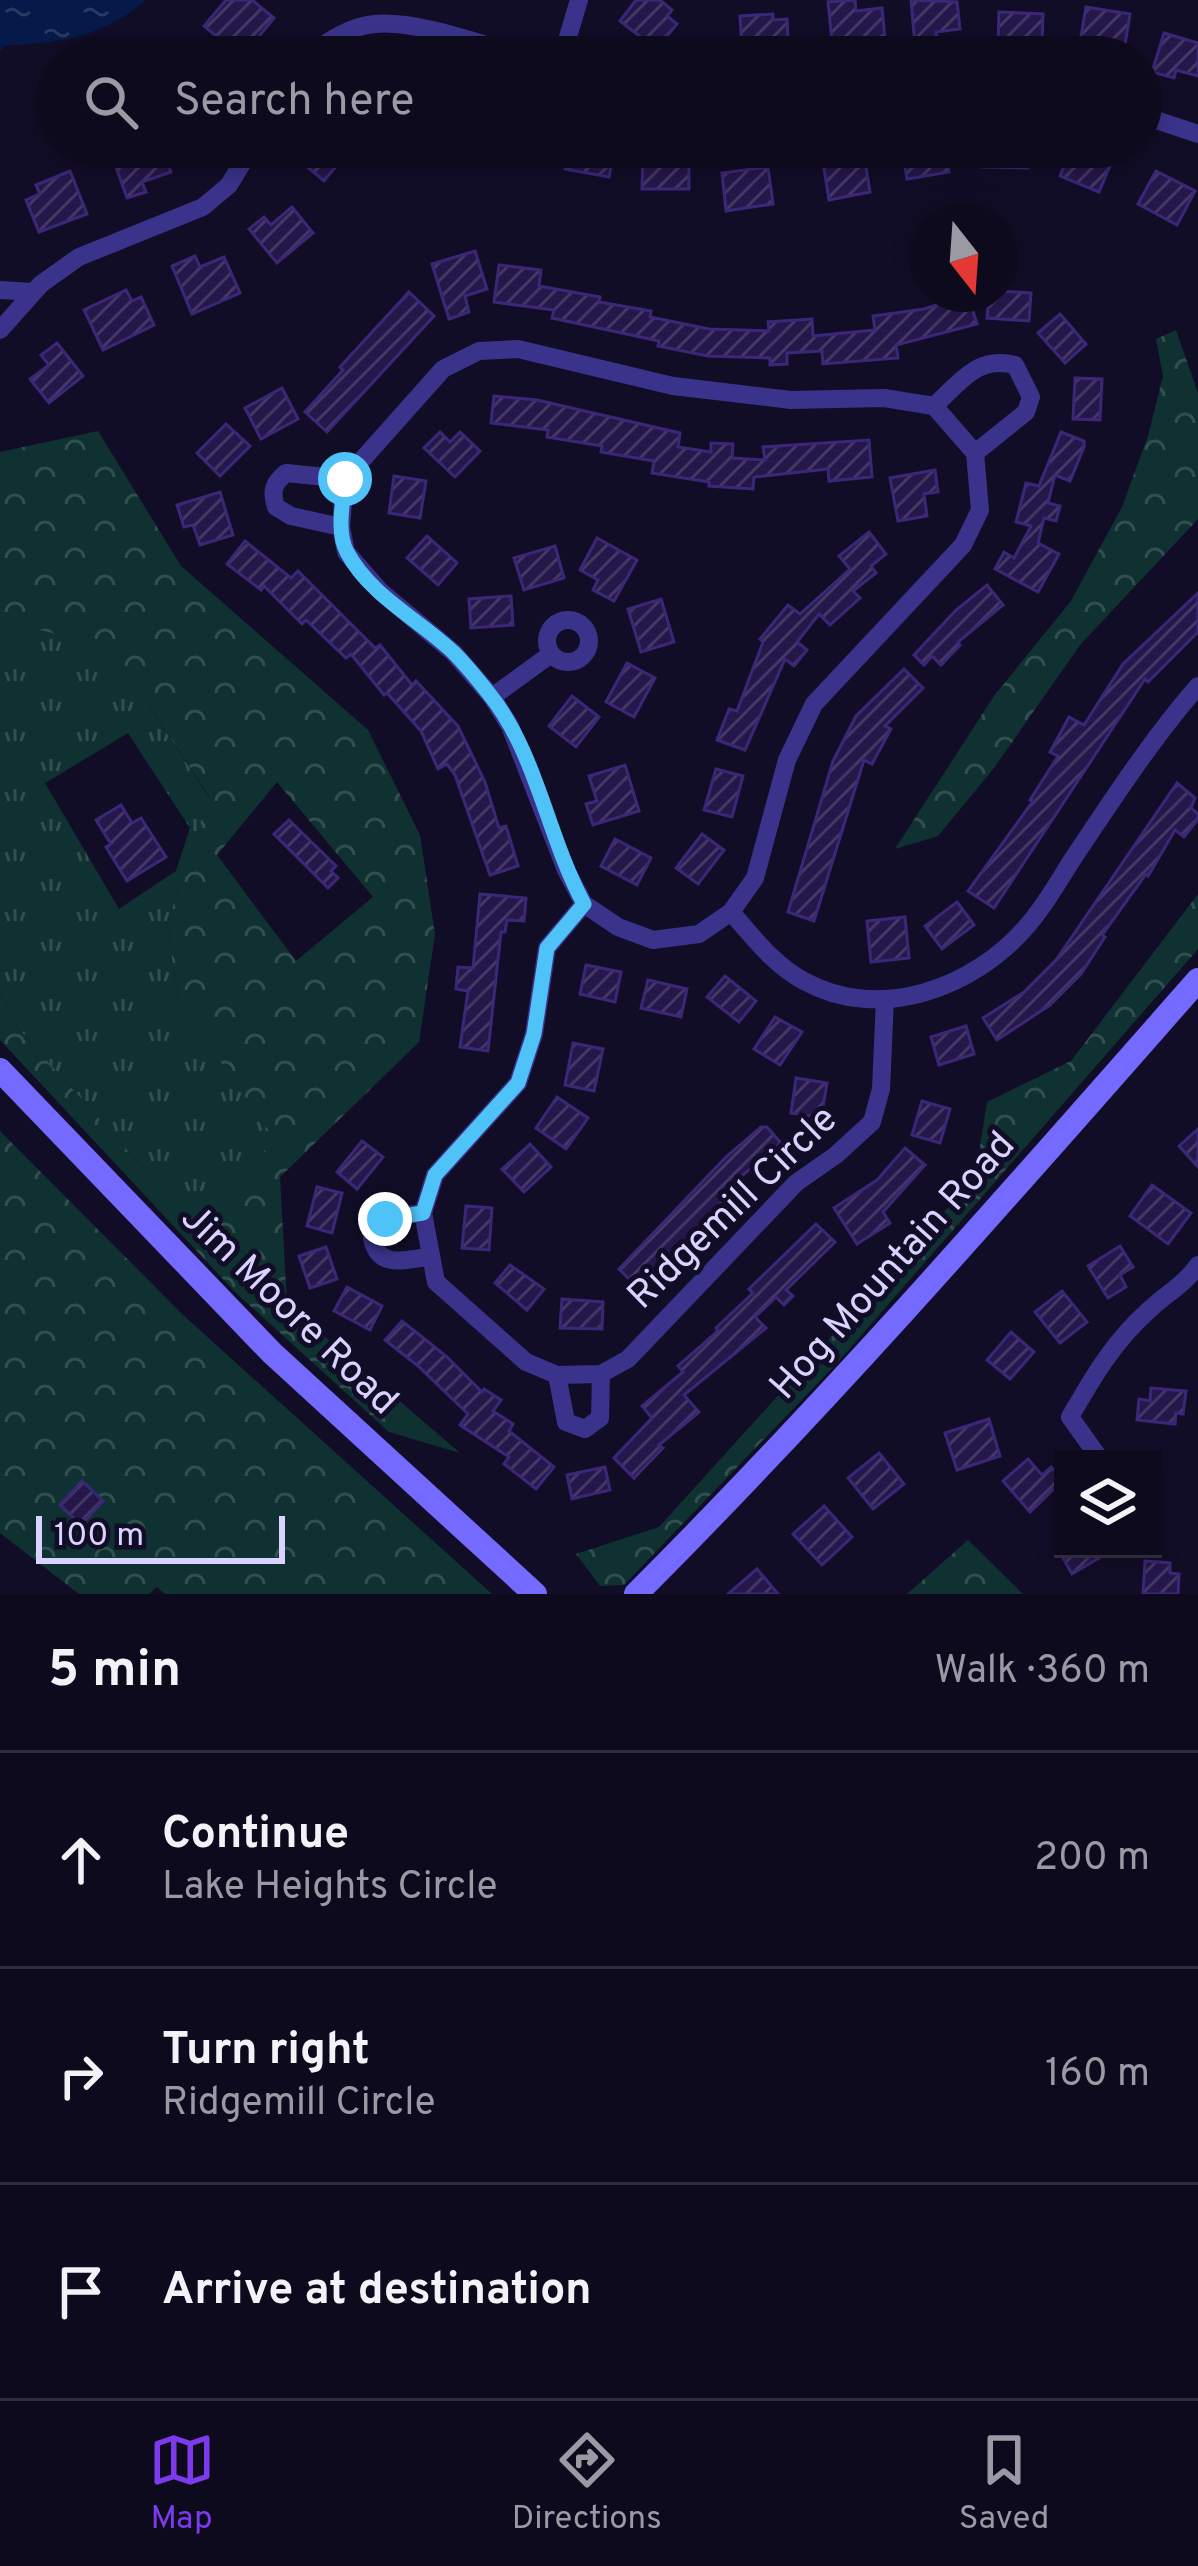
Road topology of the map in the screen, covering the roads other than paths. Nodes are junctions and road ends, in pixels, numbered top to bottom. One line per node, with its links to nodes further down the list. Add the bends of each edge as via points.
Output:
1 (580, 0): 4 (street)
2 (336, 36): 3 (street, via 375,24)
3 (445, 36)
4 (569, 36)
5 (1162, 122): 6 (street)
6 (1198, 134)
7 (240, 168): 9 (street, via 203,207 80,257)
8 (0, 290): 9 (street)
9 (33, 292): 10 (street)
10 (0, 330)
11 (934, 406): 12 (street); 12 (street, via 980,365 1015,365 1031,397 1026,412); 13 (street, via 673,386 518,349 479,351 443,369)
12 (975, 453): 19 (street, via 980,510 963,544 814,704 787,760 755,878)
13 (345, 479): 14 (street); 14 (street, via 286,473 272,494 291,516)
14 (341, 527): 17 (street, via 346,552 380,591)
15 (551, 654): 17 (street)
16 (1198, 686): 21 (street, via 1027,927 970,976)
17 (492, 697): 18 (street)
18 (584, 904): 19 (street, via 653,940 699,934); 23 (street, via 547,948 518,1083 435,1175)
19 (731, 912): 21 (street, via 803,981 846,998)
20 (1198, 980): 30 (street, Hog Mountain Road, via 897,1322)
21 (885, 999): 26 (street, Ridgemill Circle, via 872,1122 796,1183 628,1359)
22 (0, 1070): 29 (street, Jim Moore Road, via 272,1353)
23 (423, 1213): 24 (street); 24 (street, via 385,1219 372,1238 388,1261)
24 (428, 1257): 27 (street, via 436,1282 526,1361)
25 (1198, 1265): 28 (street, via 1104,1356 1070,1417)
26 (601, 1374): 27 (street); 27 (street, via 600,1418 585,1430 566,1422)
27 (557, 1375)
28 (1094, 1450)
29 (535, 1594)
30 (635, 1594)

